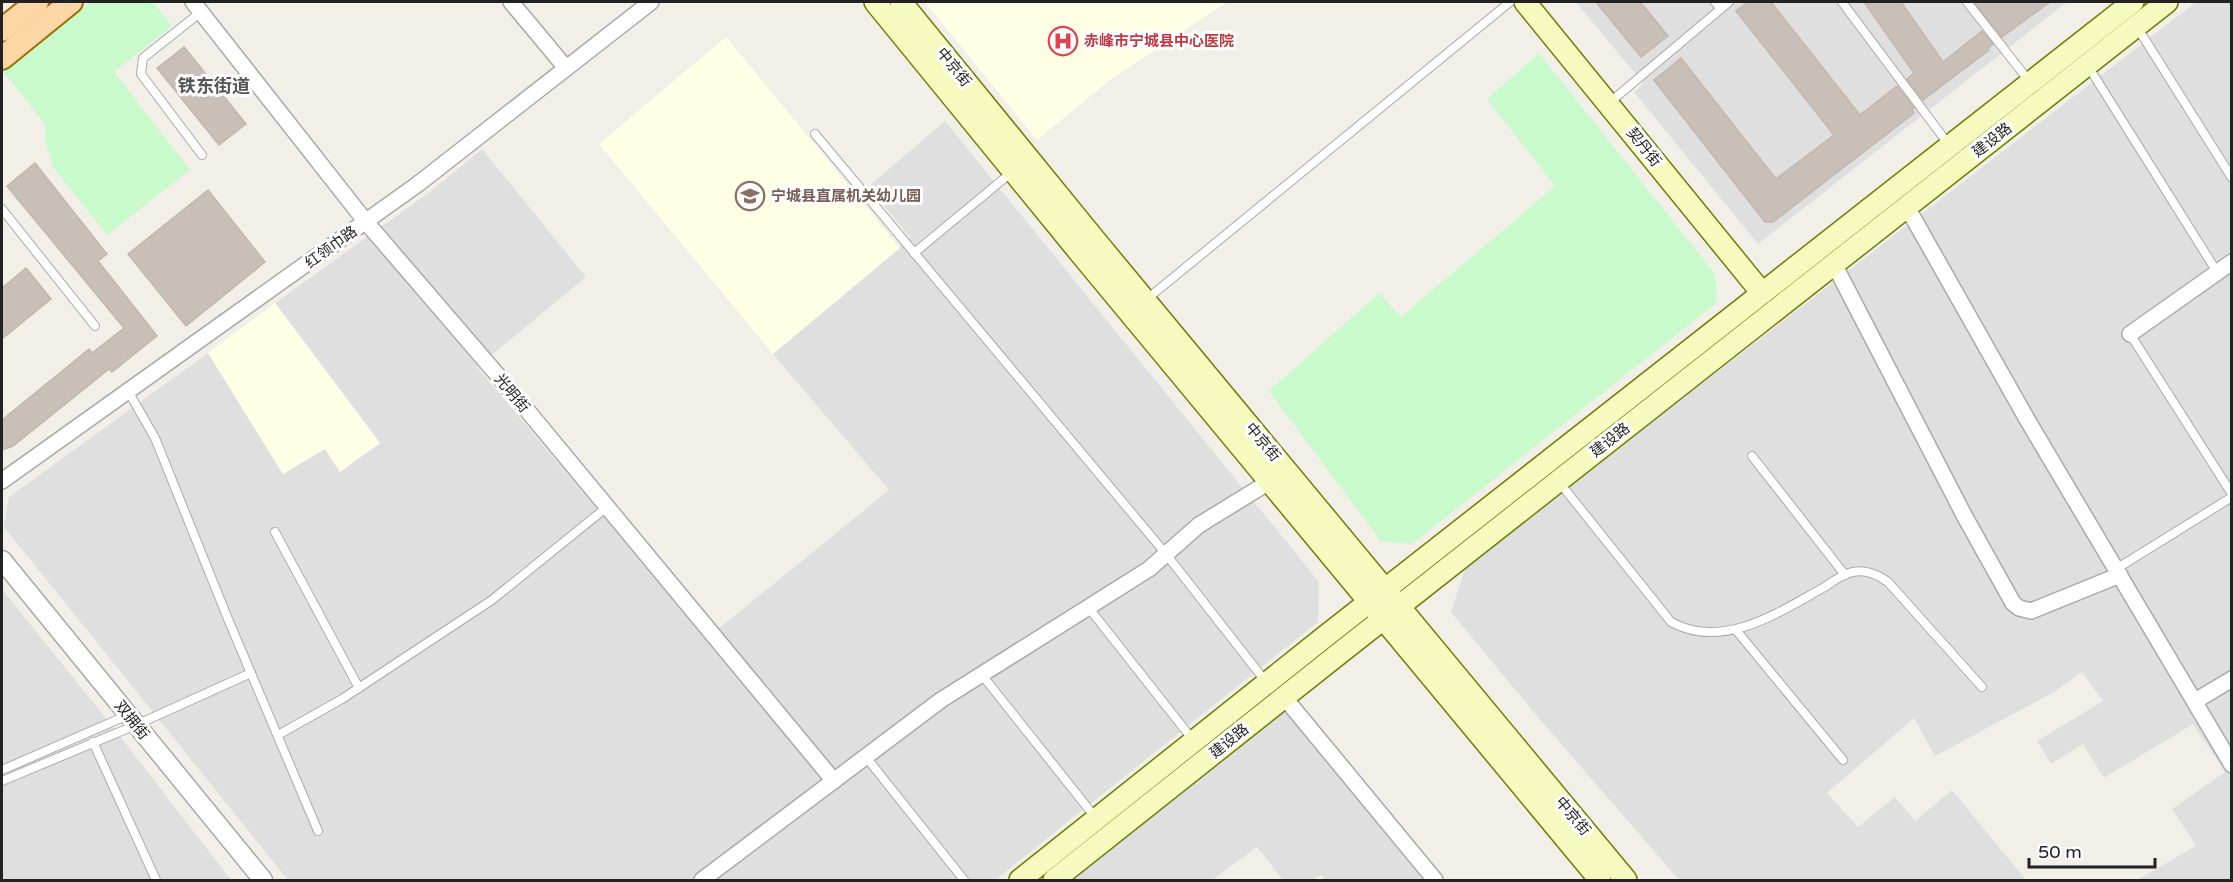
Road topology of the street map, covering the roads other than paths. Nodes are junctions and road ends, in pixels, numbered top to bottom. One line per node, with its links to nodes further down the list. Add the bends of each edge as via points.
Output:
1 (37, 2): 18 (main road)
2 (71, 2): 19 (main road)
3 (511, 2): 21 (street)
4 (651, 2): 21 (street, 红领巾路)
5 (875, 2): 27 (main road, 中京街)
6 (901, 2): 36 (main road, 中京街)
7 (1510, 2): 36 (lane)
8 (1525, 2): 23 (main road, 契丹街)
9 (1715, 2): 16 (lane)
10 (1730, 2): 16 (lane)
11 (1842, 2): 25 (lane)
12 (1967, 2): 22 (lane)
13 (2133, 2): 22 (main road, 建设路)
14 (2168, 2): 17 (main road, 建设路)
15 (197, 7): 26 (lane, via 143,58 141,74); 31 (street, 光明街)
16 (1721, 9): 23 (lane)
17 (2136, 26): 20 (main road, 建设路); 28 (lane)
18 (2, 30)
19 (2, 58)
20 (2087, 65): 29 (main road, 建设路); 34 (lane)
21 (566, 68): 31 (street, 红领巾路)
22 (2030, 83): 25 (main road, 建设路)
23 (1608, 104): 35 (main road, 契丹街)
24 (815, 134): 32 (lane)
25 (1949, 146): 35 (main road, 建设路)
26 (202, 155)
27 (1013, 171): 32 (lane); 43 (main road, 中京街)
28 (2232, 178)
29 (1907, 207): 33 (main road, 建设路); 49 (street)
30 (2, 209): 37 (lane)
31 (366, 222): 39 (street, 红领巾路); 45 (street, 光明街)
32 (914, 253): 47 (lane)
33 (1834, 264): 42 (main road, 建设路); 49 (street, via 2013,603 2031,611)
34 (2228, 265): 38 (street)
35 (1762, 293): 51 (main road, 建设路)
36 (1145, 301): 51 (main road, 中京街)
37 (95, 326)
38 (2130, 334): 44 (lane)
39 (128, 391): 41 (street, 红领巾路); 55 (lane, via 155,438)
40 (1752, 456): 50 (lane)
41 (2, 481)
42 (1558, 481): 53 (main road, 建设路); 54 (lane, via 1671,622 1685,630)
43 (1269, 482): 47 (street, via 1199,525); 51 (main road, 中京街)
44 (2232, 496): 49 (lane)
45 (607, 507): 60 (lane, via 492,600); 72 (street, 光明街)
46 (275, 532): 60 (lane)
47 (1166, 554): 52 (street); 58 (lane)
48 (2, 560): 63 (street, 双拥街)
49 (2118, 572): 62 (street)
50 (1845, 575): 54 (lane); 59 (lane, via 1860,571 1888,582)
51 (1378, 596): 53 (main road, 中京街); 58 (main road, 建设路)
52 (1088, 607): 56 (street); 66 (lane)
53 (1391, 612): 61 (main road, 建设路); 82 (main road, 中京街); 83 (main road, 中京街)
54 (1736, 630): 68 (lane)
55 (251, 673): 63 (lane); 64 (lane)
56 (981, 675): 67 (street); 73 (lane)
57 (2232, 679): 62 (street)
58 (1267, 683): 66 (main road, 建设路)
59 (1982, 687)
60 (359, 688): 64 (lane)
61 (1284, 697): 80 (main road, 建设路); 81 (street)
62 (2194, 701): 69 (street)
63 (132, 720): 65 (lane); 70 (lane); 77 (street, 双拥街)
64 (278, 735): 74 (lane)
65 (93, 742): 71 (lane); 76 (lane)
66 (1194, 742): 73 (main road, 建设路)
67 (866, 757): 72 (street); 78 (lane)
68 (1843, 760)
69 (2232, 765)
70 (2, 770)
71 (2, 781)
72 (834, 781): 75 (street)
73 (1097, 819): 79 (main road, 建设路)
74 (318, 831)
75 (706, 879)
76 (156, 880)
77 (263, 880)
78 (964, 880)
79 (1020, 880)
80 (1054, 880)
81 (1435, 880)
82 (1600, 880)
83 (1626, 880)

